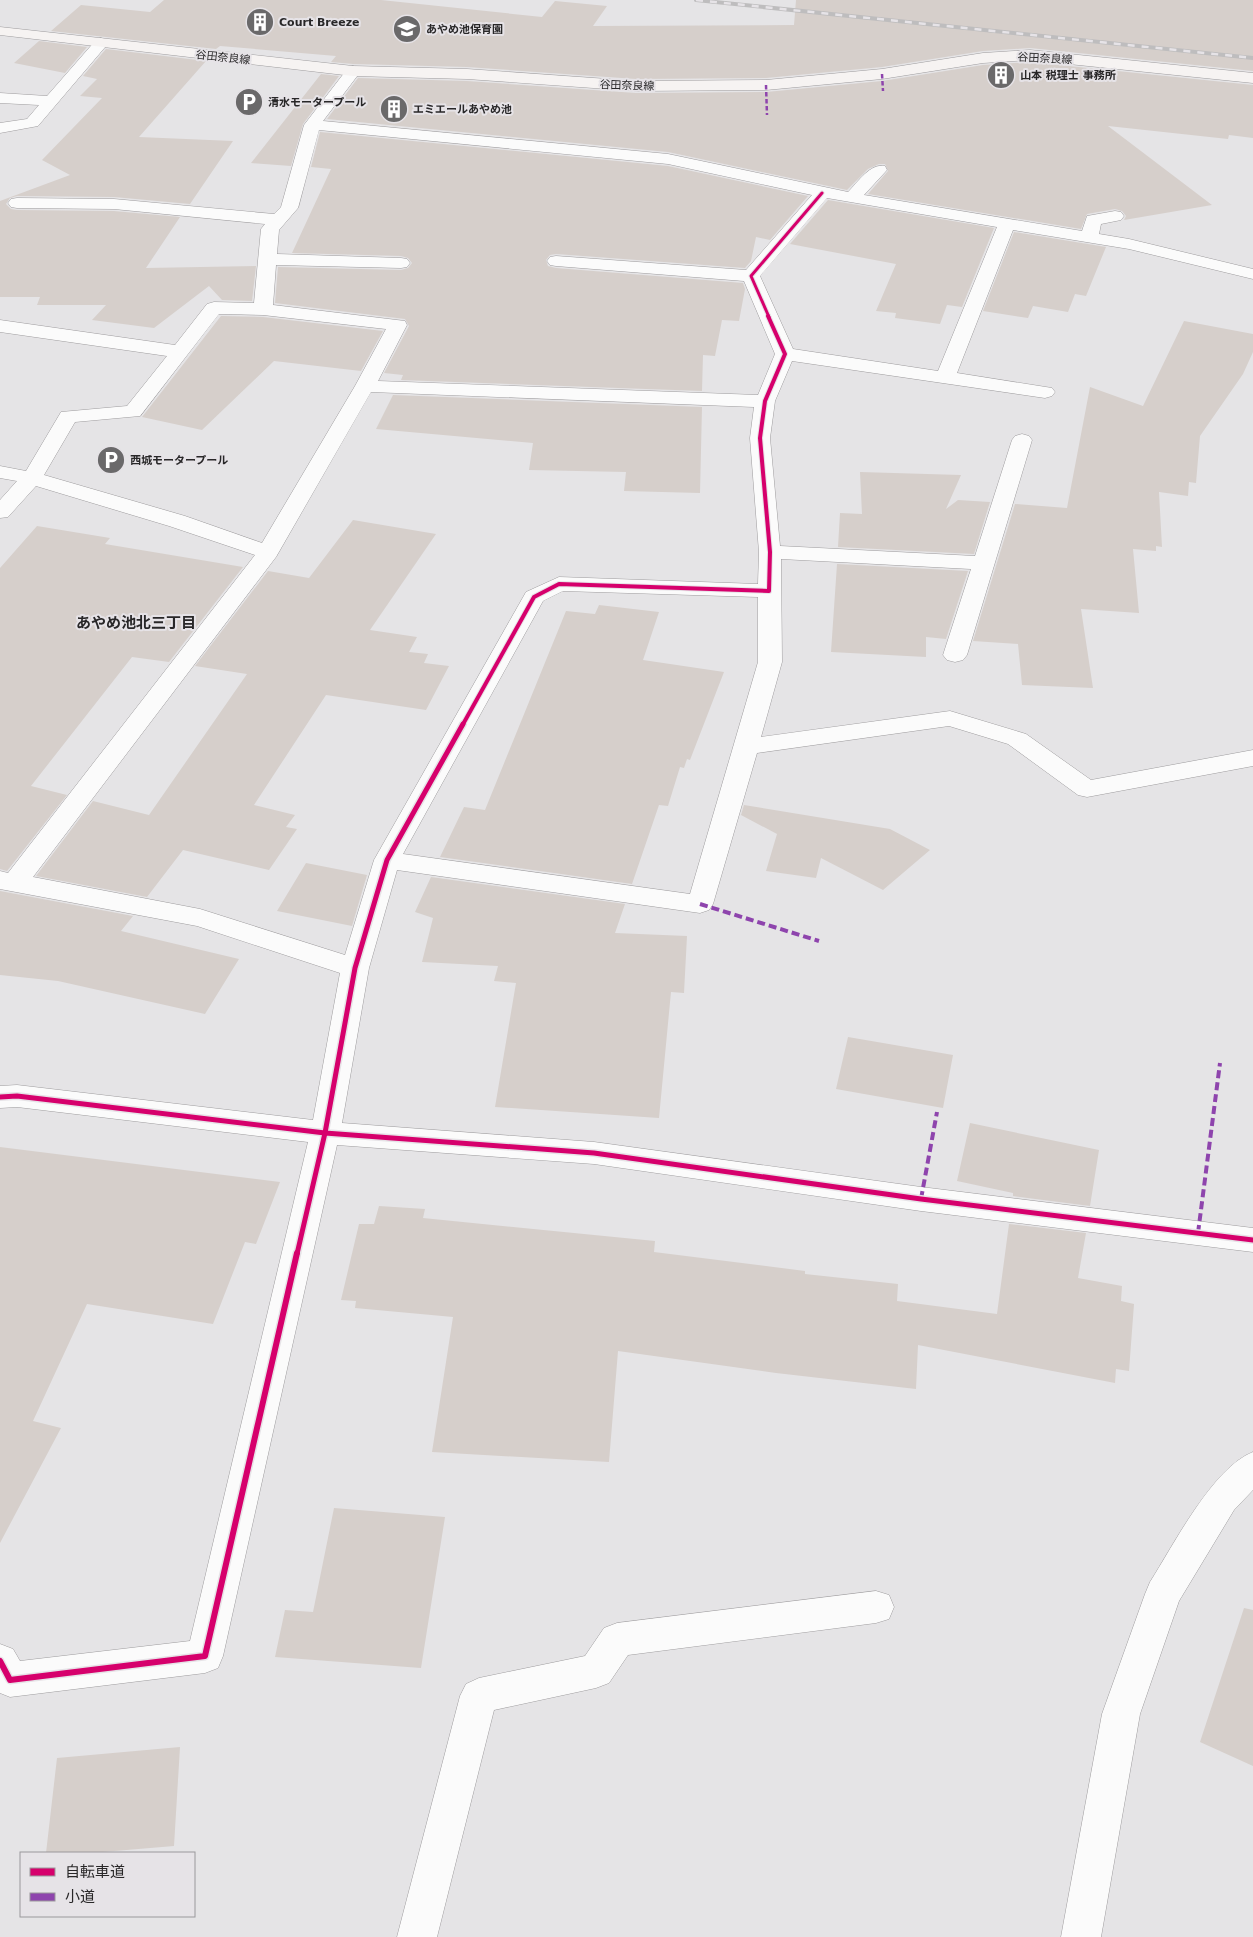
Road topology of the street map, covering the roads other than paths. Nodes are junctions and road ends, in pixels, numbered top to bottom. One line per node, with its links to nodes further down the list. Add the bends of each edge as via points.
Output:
1 (0, 31): 2 (main road, 谷田奈良線)
2 (100, 43): 3 (main road, 谷田奈良線); 6 (street)
3 (353, 71): 4 (main road, 谷田奈良線, via 467,74 636,86 737,86 882,74 983,58 1030,55); 7 (street)
4 (1253, 78)
5 (0, 98): 6 (street)
6 (51, 101): 8 (street, via 32,123)
7 (312, 125): 10 (street, via 668,159); 14 (street, via 289,208)
8 (0, 128)
9 (879, 170): 11 (street)
10 (822, 193): 11 (street); 21 (street)
11 (852, 198): 15 (street)
12 (17, 203): 14 (street, via 114,204)
13 (1115, 216): 16 (street, via 1093,220)
14 (278, 220): 17 (street, via 270,229)
15 (1007, 224): 16 (street); 26 (street)
16 (1088, 237): 20 (street)
17 (267, 259): 19 (street); 22 (street)
18 (556, 261): 21 (street)
19 (401, 263)
20 (1253, 274)
21 (751, 276): 25 (street)
22 (263, 309): 24 (street, via 214,308); 27 (street, via 398,325)
23 (0, 326): 24 (street)
24 (180, 352): 32 (street, via 133,412 68,416)
25 (785, 354): 26 (street); 29 (street)
26 (946, 376): 28 (street)
27 (365, 386): 29 (street); 34 (street)
28 (1045, 392)
29 (765, 401): 35 (street, via 760,438)
30 (1022, 440): 36 (street)
31 (0, 472): 32 (street)
32 (32, 478): 33 (street); 34 (street)
33 (0, 512)
34 (268, 552): 42 (street)
35 (770, 552): 36 (street); 37 (street)
36 (984, 563): 38 (street)
37 (770, 591): 39 (street, via 770,662); 41 (street, via 559,584 534,597)
38 (955, 655)
39 (746, 747): 40 (street, via 950,718 1017,739 1087,789); 41 (street, via 700,904)
40 (1253, 758)
41 (388, 860): 43 (street)
42 (7, 882): 43 (street, via 200,918)
43 (355, 968): 45 (street)
44 (0, 1097): 45 (street, via 17,1096)
45 (325, 1133): 46 (street, via 594,1154); 49 (street, via 205,1656 10,1680)
46 (1253, 1240)
47 (1253, 1467): 51 (street, via 1222,1499 1162,1594 1121,1714)
48 (876, 1607): 50 (street, via 617,1640 596,1671 479,1696)
49 (0, 1661)
50 (417, 1937)
51 (1081, 1937)

